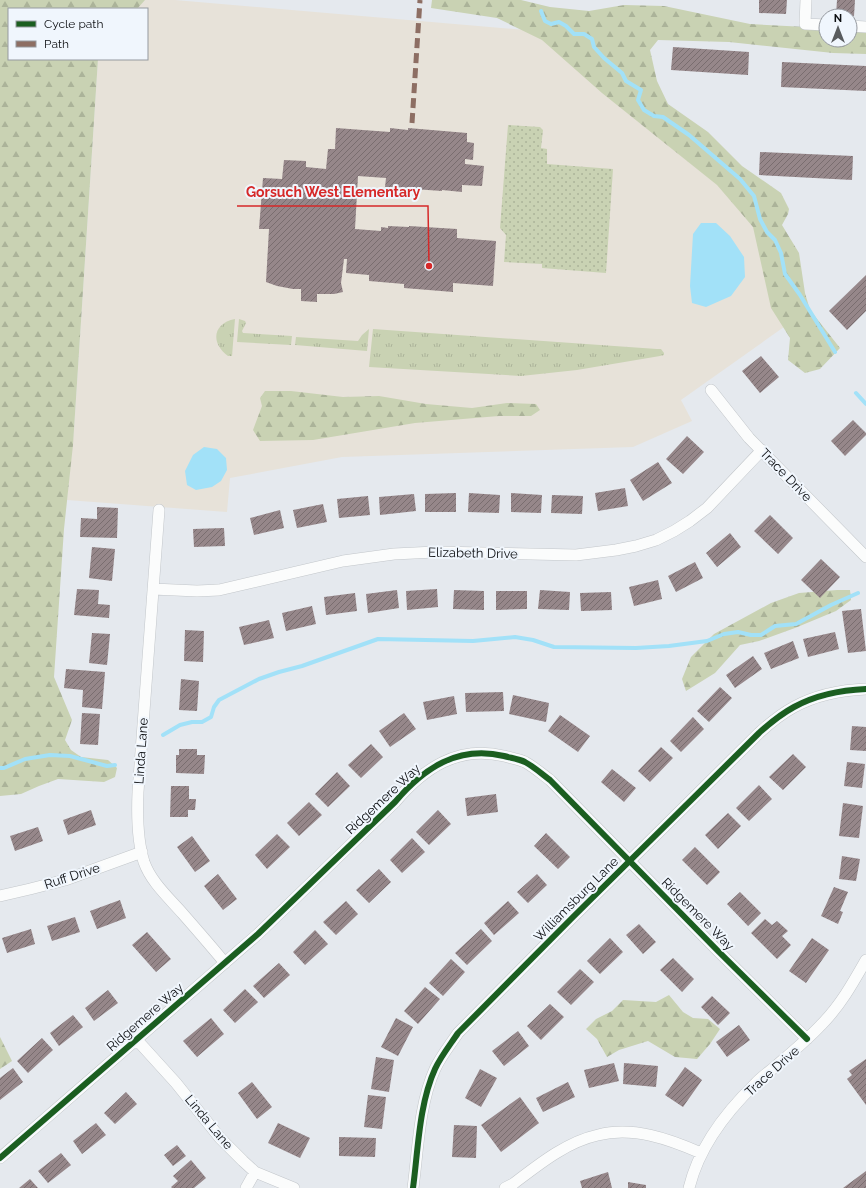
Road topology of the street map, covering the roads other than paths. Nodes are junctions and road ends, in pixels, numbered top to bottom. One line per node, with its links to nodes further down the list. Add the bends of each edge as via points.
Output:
1 (806, 0): 2 (street, via 806,24)
2 (818, 25)
3 (711, 390): 4 (street, Trace Drive, via 749,438)
4 (762, 450): 6 (street, Trace Drive); 7 (street, Elizabeth Drive, via 707,508 690,521 656,540 636,546 576,555 435,552 394,554 343,562 219,590)
5 (159, 510): 7 (street, Linda Lane)
6 (866, 556)
7 (153, 589): 9 (street, Linda Lane, via 138,792 137,821)
8 (866, 689): 10 (street, Williamsburg Lane, via 814,698 775,719)
9 (142, 852): 11 (street, Ruff Drive, via 65,880); 13 (street, Linda Lane, via 147,868 158,885)
10 (629, 861): 13 (street, Ridgemere Way, via 538,770 520,760 495,754 459,756 434,766 408,786 395,802); 14 (street, Ridgemere Way); 21 (street, Williamsburg Lane, via 486,1004 444,1052 425,1101)
11 (0, 896)
12 (866, 960): 14 (street, Trace Drive, via 847,993 822,1025)
13 (225, 963): 15 (street, Ridgemere Way)
14 (807, 1039): 16 (street, Trace Drive, via 755,1083 723,1119)
15 (136, 1040): 17 (street, Ridgemere Way); 18 (street, Linda Lane, via 176,1083 220,1138)
16 (701, 1153): 22 (street, via 667,1139 640,1133 614,1132 597,1135 560,1151); 23 (street, Trace Drive)
17 (0, 1158)
18 (255, 1172): 19 (street); 20 (street, Linda Lane)
19 (246, 1188)
20 (294, 1188)
21 (413, 1188)
22 (505, 1188)
23 (689, 1188)

